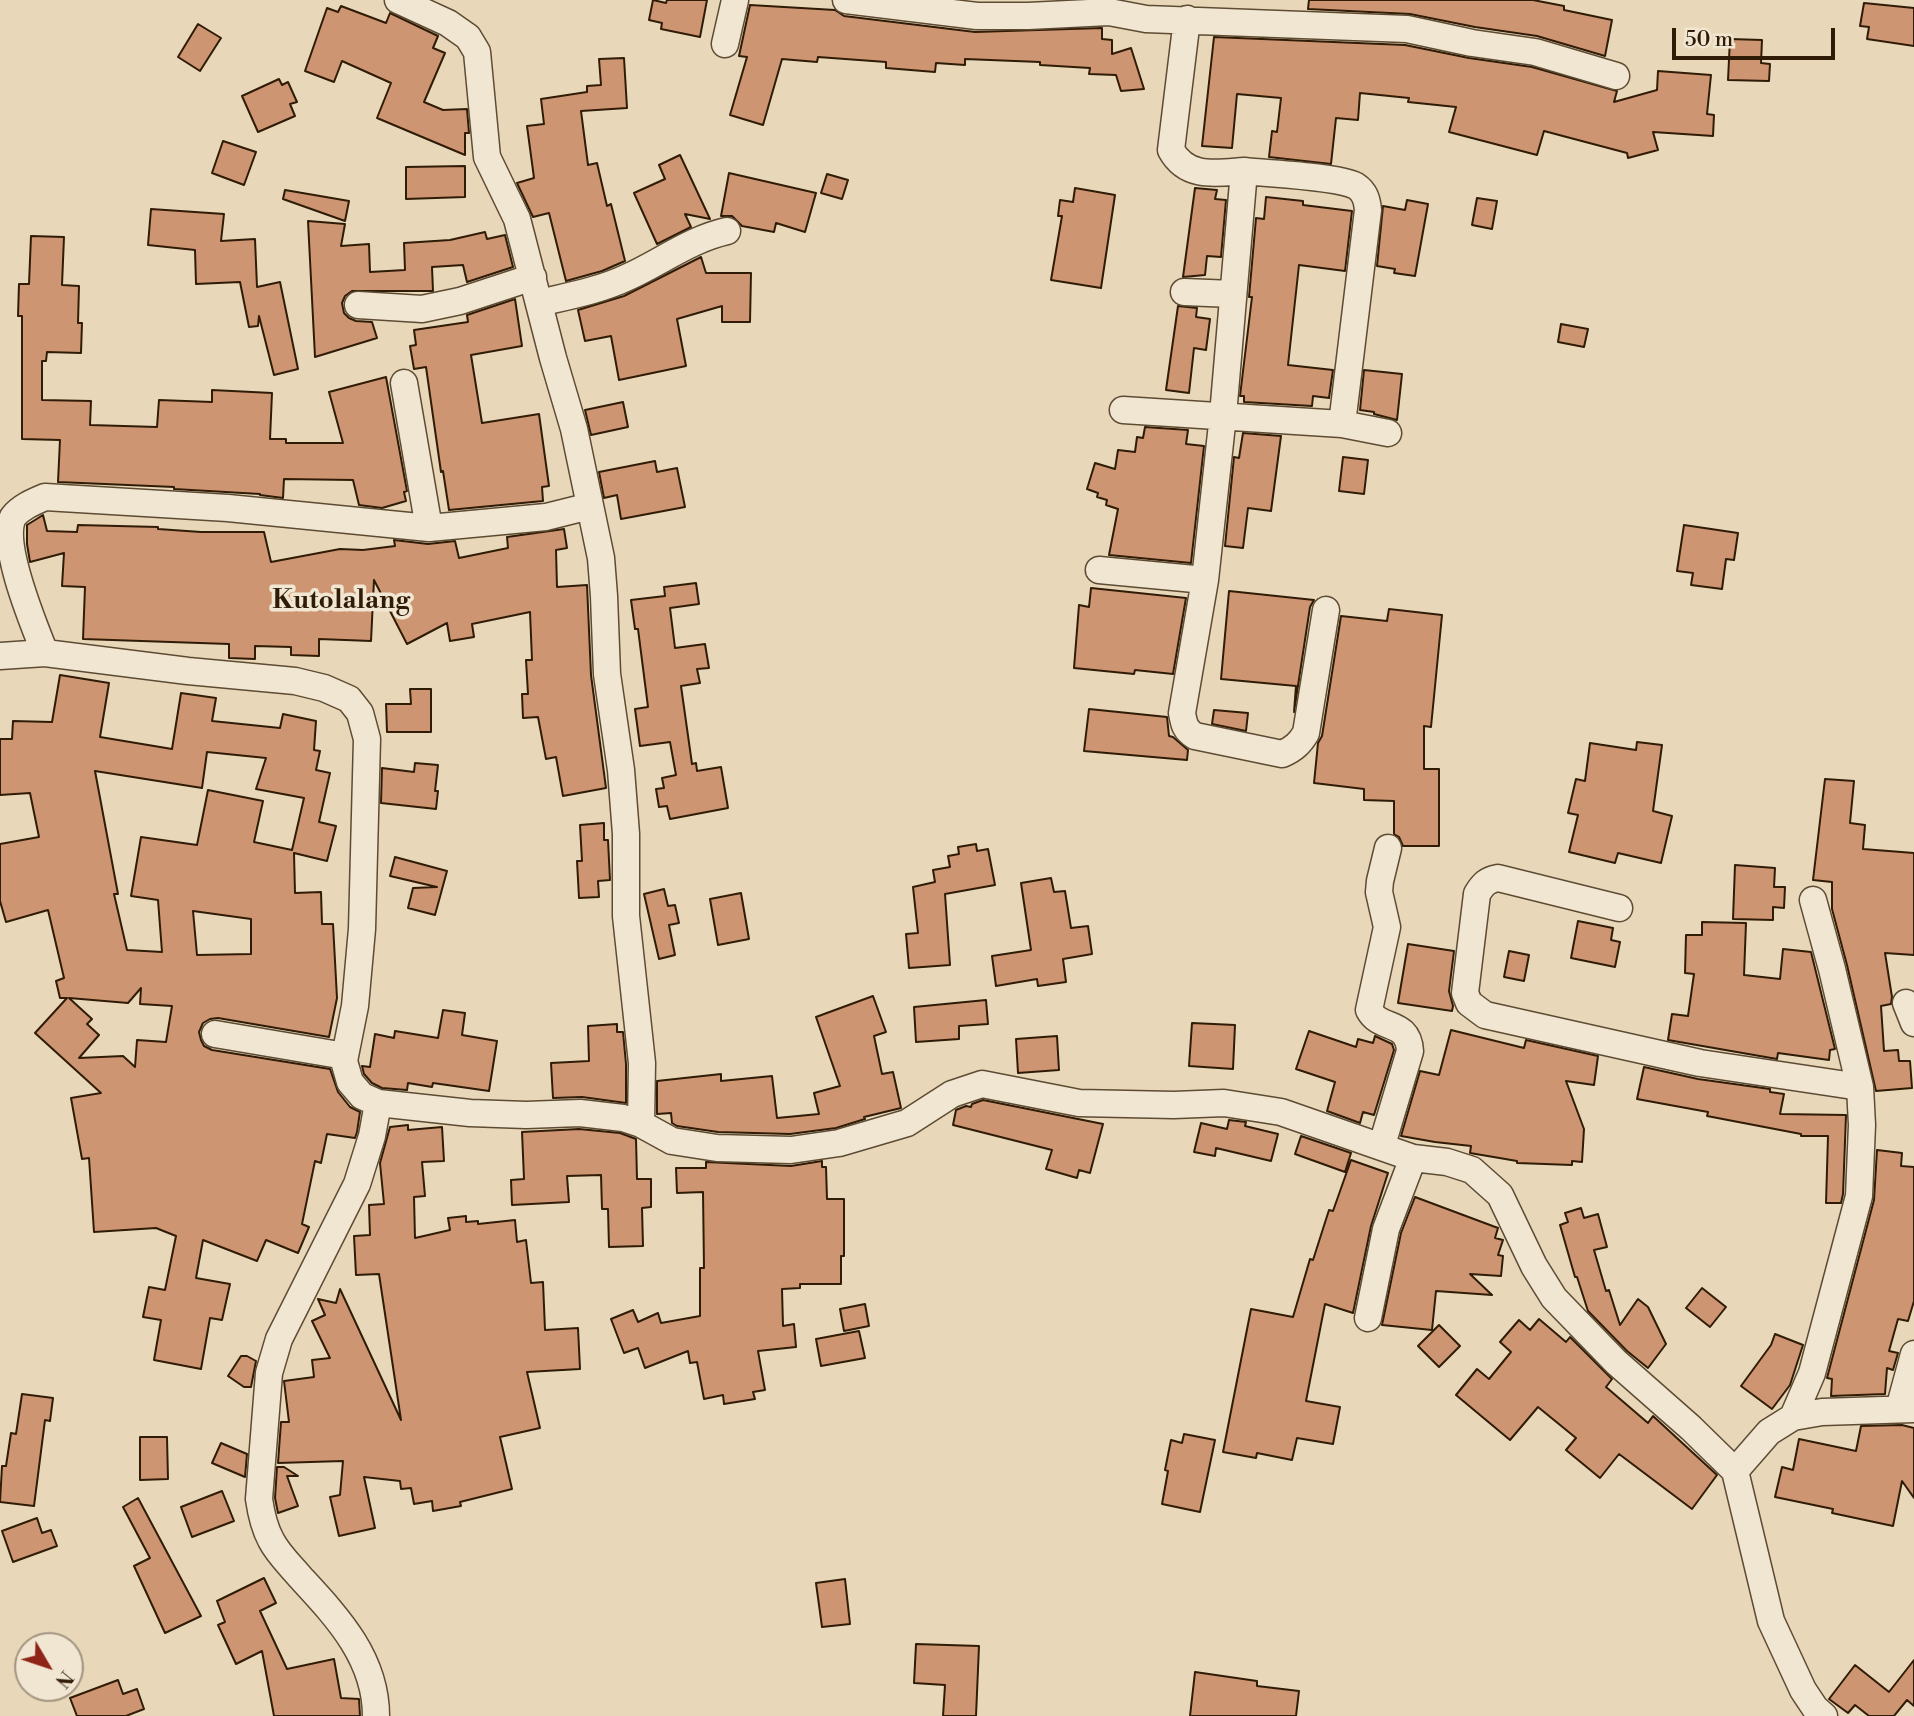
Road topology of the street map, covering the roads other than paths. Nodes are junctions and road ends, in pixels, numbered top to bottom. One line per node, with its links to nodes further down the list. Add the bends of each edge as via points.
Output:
1 (398, 0): 12 (street, via 448,23 468,37 477,52 487,157 517,219)
2 (735, 0): 8 (street)
3 (846, 0): 4 (street)
4 (854, 0): 6 (street)
5 (1109, 6): 6 (street, via 1028,16); 7 (street, via 1146,19)
6 (977, 8)
7 (1186, 19): 9 (street, via 1407,29 1535,52); 10 (street, via 1171,150 1193,172)
8 (725, 44)
9 (1616, 76)
10 (1244, 171): 14 (street); 19 (street, via 1336,180 1354,186 1367,199)
11 (727, 231): 12 (street, via 706,236 626,278 590,290)
12 (536, 290): 15 (street, via 422,309); 21 (street)
13 (1184, 292): 14 (street)
14 (1233, 294): 18 (street)
15 (358, 304)
16 (404, 383): 22 (street)
17 (1123, 410): 18 (street)
18 (1223, 415): 19 (street); 24 (street)
19 (1342, 424): 20 (street)
20 (1388, 433)
21 (590, 506): 22 (street, via 546,517); 35 (street, via 601,558 607,674 621,770 626,916 642,1063)
22 (429, 528): 26 (street, via 228,508 45,497 26,505 13,518 7,544 18,587)
23 (1099, 570): 24 (street)
24 (1205, 580): 25 (street, via 1182,713 1184,726 1195,736 1282,754 1300,743 1306,733)
25 (1326, 610)
26 (46, 653): 27 (street); 32 (street, via 295,681 349,699 360,713 367,738 362,929)
27 (0, 656)
28 (1388, 848): 36 (street, via 1379,892 1387,927 1369,1010 1372,1016 1403,1031 1410,1040 1410,1051)
29 (1813, 900): 33 (street)
30 (1619, 908): 33 (street, via 1489,879 1477,894 1465,993 1469,1003 1485,1015 1700,1063)
31 (215, 1034): 32 (street)
32 (345, 1056): 34 (street, via 350,1082 362,1096)
33 (1860, 1087): 41 (street, via 1859,1196 1812,1373)
34 (378, 1103): 35 (street, via 470,1114 580,1113); 43 (street, via 357,1184 279,1339 269,1373 259,1499 271,1541 357,1645 369,1676)
35 (641, 1124): 36 (street, via 672,1140 717,1148 791,1150 839,1143 907,1123 952,1094 982,1084 1079,1103 1224,1103 1281,1112)
36 (1382, 1145): 37 (street)
37 (1413, 1158): 38 (street, via 1385,1229); 42 (street, via 1472,1170 1500,1195 1555,1298 1616,1362)
38 (1368, 1318)
39 (1914, 1354): 40 (street)
40 (1906, 1409): 41 (street)
41 (1793, 1417): 42 (street, via 1769,1433)
42 (1735, 1471): 44 (street, via 1771,1621 1803,1690)
43 (376, 1716)
44 (1824, 1716)

